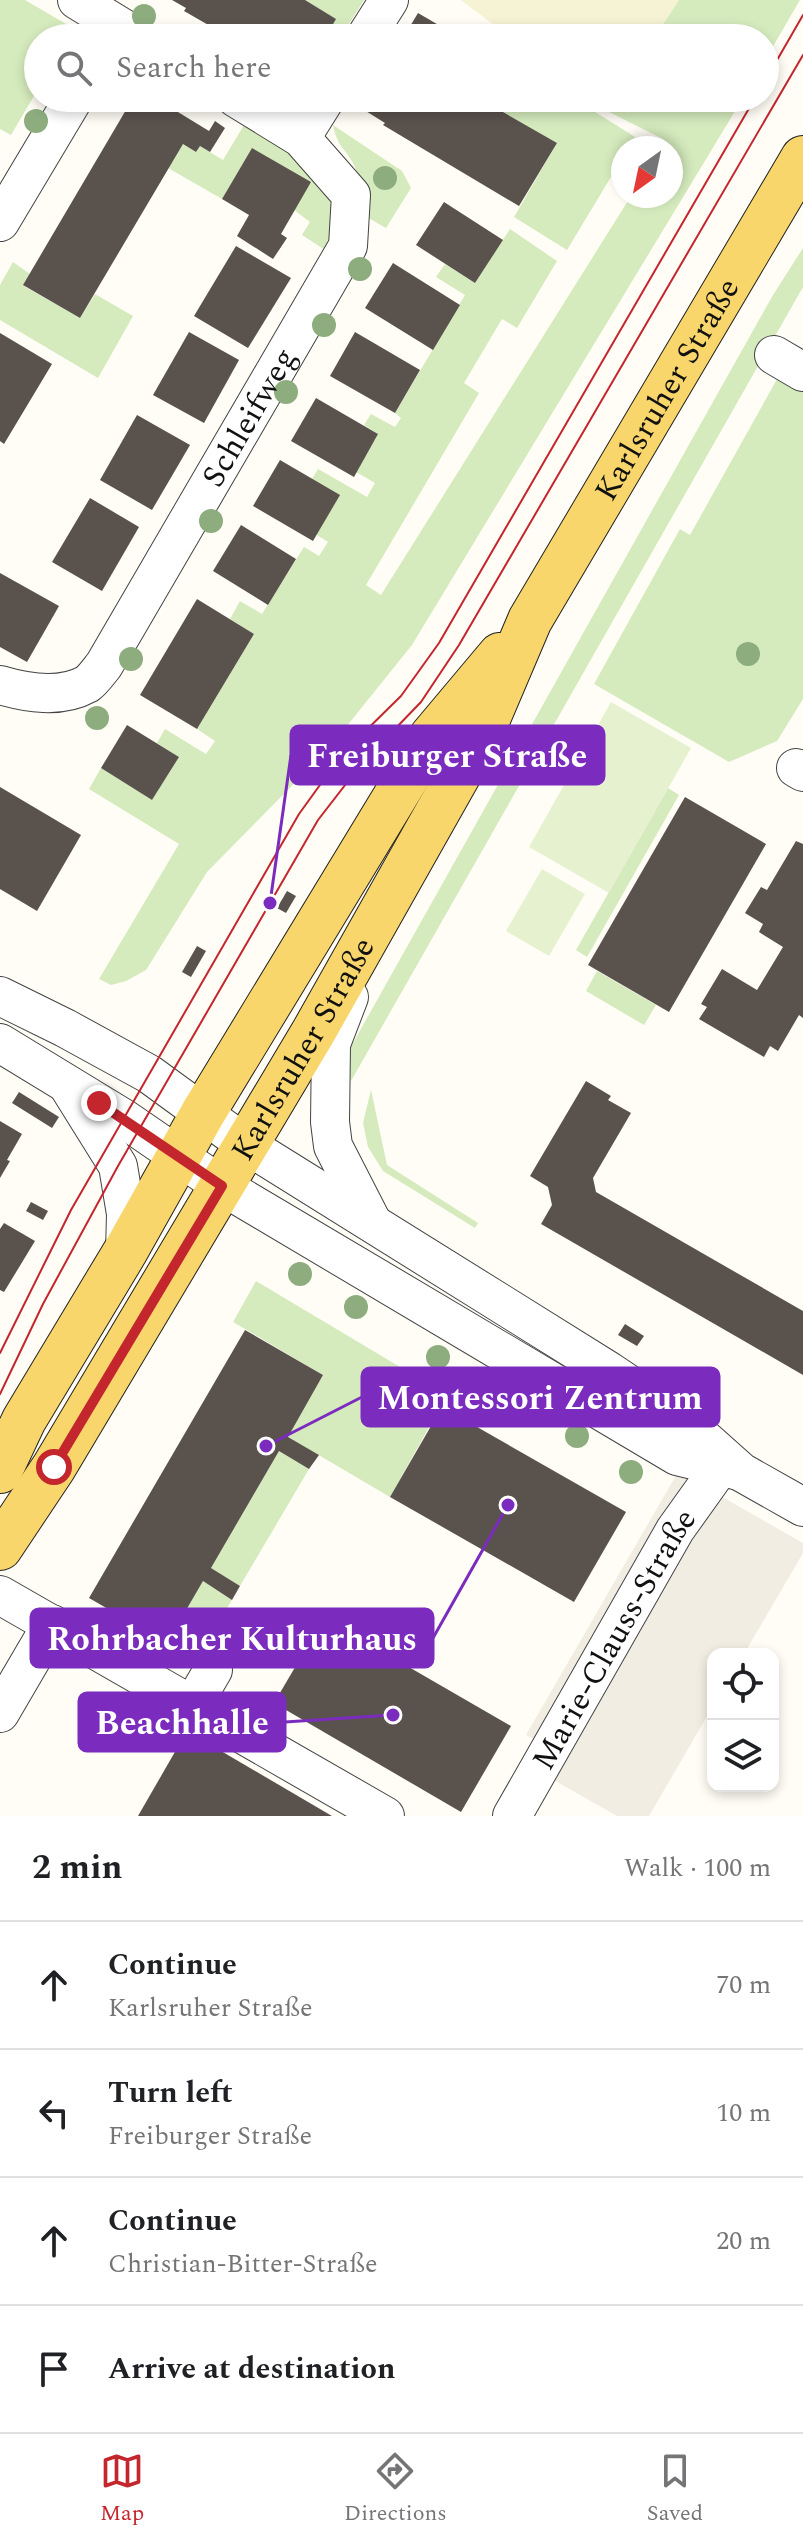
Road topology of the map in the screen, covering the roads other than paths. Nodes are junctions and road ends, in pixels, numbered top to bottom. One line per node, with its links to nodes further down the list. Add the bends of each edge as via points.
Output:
1 (77, 0): 3 (street)
2 (389, 0): 4 (street)
3 (109, 24)
4 (374, 24)
5 (66, 112): 10 (street)
6 (259, 112): 8 (street, Schleifweg)
7 (317, 112): 8 (street)
8 (301, 138): 12 (street, Schleifweg, via 351,195 348,246 104,665 88,683 63,692 30,693)
9 (803, 158): 11 (main road, Karlsruher Straße)
10 (0, 222)
11 (530, 620): 13 (main road, Karlsruher Straße, via 481,735); 17 (main road, Karlsruher Straße, via 432,736)
12 (0, 685)
13 (379, 919): 18 (main road, Karlsruher Straße); 21 (street, via 331,1044 333,1146)
14 (0, 996): 17 (street, via 149,1074)
15 (0, 1043): 16 (street)
16 (64, 1080): 19 (street); 22 (street, via 118,1166 126,1214)
17 (203, 1113): 18 (street); 19 (main road, Karlsruher Straße)
18 (245, 1144): 20 (main road, Karlsruher Straße); 21 (street)
19 (179, 1156): 20 (street); 22 (main road, Karlsruher Straße)
20 (222, 1186): 23 (street, via 677,1456); 26 (main road, Karlsruher Straße)
21 (373, 1225): 23 (street, via 685,1422)
22 (125, 1252): 24 (main road, Karlsruher Straße, via 24,1420)
23 (731, 1469): 25 (street); 33 (street, Marie-Clauss-Straße, via 675,1530)
24 (0, 1471)
25 (803, 1507)
26 (0, 1548)
27 (0, 1595): 28 (street)
28 (52, 1624): 30 (street); 31 (street)
29 (213, 1670): 30 (street)
30 (187, 1703): 32 (street)
31 (0, 1713)
32 (385, 1816)
33 (512, 1816)

